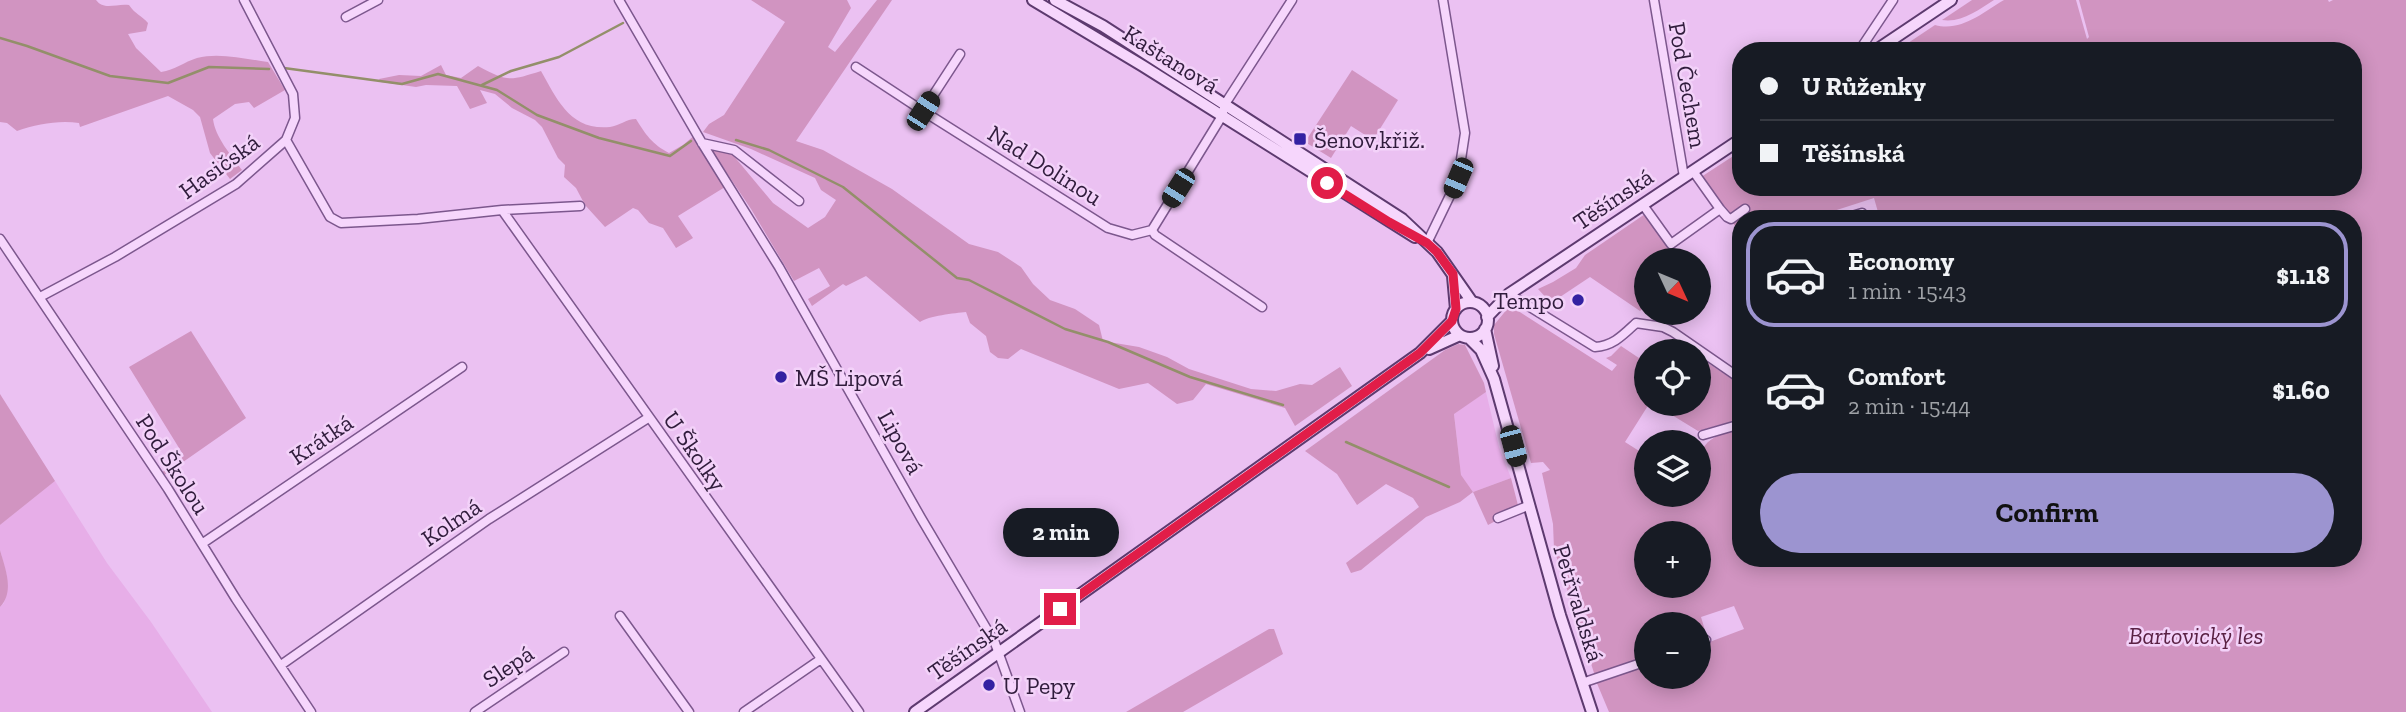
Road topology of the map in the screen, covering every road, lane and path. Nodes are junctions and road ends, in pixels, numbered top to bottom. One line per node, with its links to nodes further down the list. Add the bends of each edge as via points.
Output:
1 (244, 0): 19 (street, Hasičská, via 292,94 295,118)
2 (378, 0): 12 (street)
3 (619, 0): 20 (street, Lipová)
4 (1033, 0): 11 (main road, Kaštanová)
5 (1055, 0): 11 (main road, Kaštanová)
6 (1292, 0): 17 (street)
7 (1443, 0): 31 (street, via 1465,134 1458,178)
8 (1654, 0): 22 (street, Pod Čechem)
9 (1893, 0): 13 (street)
10 (1951, 0): 14 (main road)
11 (1067, 8): 17 (main road, Kaštanová, via 1103,26)
12 (346, 17)
13 (1864, 42)
14 (1888, 42)
15 (960, 54): 18 (street)
16 (856, 67): 18 (street, Nad Dolinou)
17 (1223, 110): 29 (street); 31 (main road, Kaštanová, via 1382,205)
18 (923, 111): 29 (street, Nad Dolinou, via 1108,228 1132,235)
19 (286, 140): 27 (street, via 330,217 341,223); 34 (street, Hasičská, via 236,184)
20 (702, 143): 23 (street, via 734,150); 53 (street, Lipová, via 779,267)
21 (1732, 145): 22 (main road, Těšínská)
22 (1689, 174): 25 (main road, Těšínská); 26 (street)
23 (799, 201)
24 (580, 205): 27 (street)
25 (1643, 205): 26 (street, via 1671,244); 33 (main road, Těšínská)
26 (1720, 209): 28 (street)
27 (502, 210): 45 (street, U Školky)
28 (1732, 218)
29 (1152, 230): 36 (street)
30 (0, 239): 34 (street, Pod Školou)
31 (1427, 243): 32 (main road, Kaštanová)
32 (1453, 274): 35 (main road, Kaštanová); 37 (main road)
33 (1509, 295): 35 (main road, Těšínská); 39 (main road, Těšínská); 43 (street, via 1595,347 1619,339 1636,323 1663,327)
34 (40, 297): 50 (street, Pod Školou)
35 (1476, 303): 37 (main road, via 1463,303); 39 (main road)
36 (1262, 307)
37 (1456, 309): 38 (main road)
38 (1452, 321): 40 (main road); 41 (main road, Těšínská)
39 (1486, 323): 40 (main road, via 1478,335); 44 (main road, Petřvaldská)
40 (1464, 336): 41 (main road, Těšínská); 44 (main road, Petřvaldská, via 1481,350)
41 (1420, 353): 53 (main road, Těšínská)
42 (462, 367): 50 (street, Krátká)
43 (1732, 373)
44 (1494, 379): 48 (main road, Petřvaldská)
45 (648, 418): 54 (street, U Školky); 55 (street, Kolmá, via 489,519)
46 (1732, 427): 47 (street)
47 (1711, 433)
48 (1530, 505): 49 (street); 57 (main road, Petřvaldská)
49 (1498, 518)
50 (203, 543): 55 (street, Pod Školou)
51 (620, 616): 60 (street)
52 (564, 652): 59 (street, Slepá)
53 (999, 652): 63 (main road, Těšínská); 64 (street, Lipová)
54 (821, 659): 61 (street); 62 (street, U Školky)
55 (281, 665): 58 (street, Pod Školou)
56 (1634, 665): 57 (street)
57 (1581, 682): 65 (main road, Petřvaldská)
58 (311, 712)
59 (475, 712)
60 (690, 712)
61 (744, 712)
62 (859, 712)
63 (915, 712)
64 (1020, 712)
65 (1592, 712)

